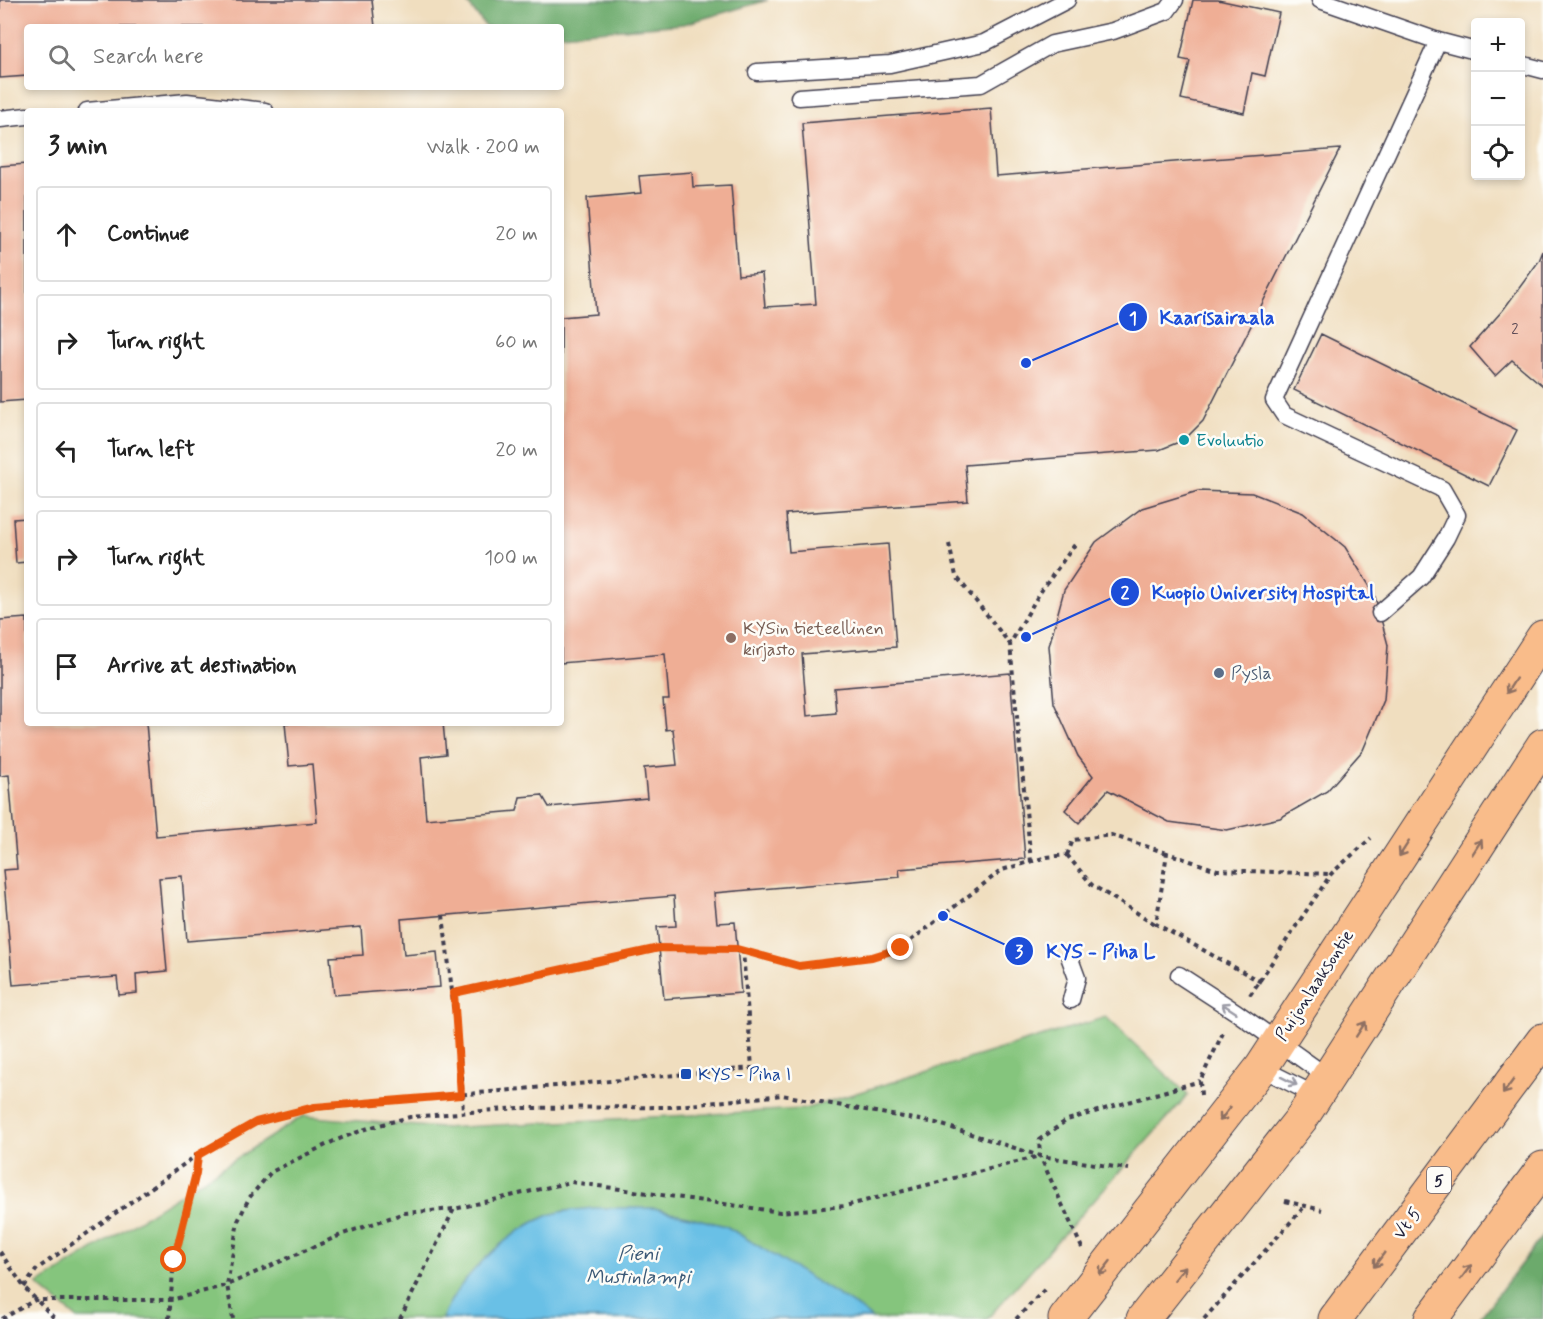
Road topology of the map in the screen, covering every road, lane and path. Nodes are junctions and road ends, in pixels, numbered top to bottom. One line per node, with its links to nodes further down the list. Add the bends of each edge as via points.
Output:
1 (1067, 0): 8 (lane, via 984,43 890,64)
2 (1175, 0): 9 (lane, via 1167,11 1113,32 1052,44 981,84)
3 (1320, 0): 4 (lane)
4 (1438, 41): 5 (lane); 16 (lane, via 1274,400 1284,415 1442,489 1457,515 1421,577)
5 (1471, 50)
6 (1525, 64): 7 (lane)
7 (1543, 70)
8 (757, 72)
9 (799, 97)
10 (120, 108): 11 (lane, via 187,102)
11 (239, 108)
12 (24, 116): 13 (lane)
13 (0, 119)
14 (1076, 543): 18 (path, via 1039,594)
15 (949, 544): 18 (path, via 956,576)
16 (1380, 613)
17 (1543, 637): 33 (main road, Puijonlaaksontie, one-way to 33)
18 (1010, 644): 22 (path)
19 (1543, 745): 35 (main road, one-way to 19)
20 (1167, 853): 21 (path, via 1111,835 1073,840); 23 (path, via 1217,870); 25 (path)
21 (1068, 855): 22 (path); 25 (path, via 1092,885)
22 (1031, 862): 26 (path, via 1002,870 901,948 872,957 799,966)
23 (1331, 874)
24 (443, 915): 30 (path)
25 (1156, 924): 29 (path)
26 (743, 951): 30 (path, via 659,948); 36 (path, via 752,1068)
27 (1070, 959): 31 (lane, via 1077,978)
28 (1179, 975): 33 (lane, one-way to 28)
29 (1261, 982)
30 (454, 993): 36 (path)
31 (1071, 1000)
32 (1543, 1040): 60 (main road, Vt 5 / 5, one-way to 60)
33 (1269, 1054): 35 (lane, one-way to 35); 35 (lane); 57 (main road, Puijonlaaksontie, one-way to 57)
34 (1200, 1081): 39 (path, via 1066,1120 1039,1140)
35 (1323, 1087): 58 (main road, one-way to 35, via 1277,1154)
36 (461, 1095): 37 (path); 38 (path, via 315,1107 256,1122)
37 (463, 1112): 39 (path, via 670,1107 782,1095 936,1124); 48 (path, via 368,1128 271,1172 249,1198 238,1221)
38 (198, 1155): 49 (path, via 37,1269); 51 (path, via 174,1260)
39 (1040, 1156): 41 (path); 44 (path, via 845,1206 780,1212 571,1182); 46 (path)
40 (1543, 1168): 61 (main road, one-way to 40)
41 (1129, 1169)
42 (1285, 1201): 43 (path)
43 (1305, 1206): 45 (path); 59 (path)
44 (454, 1209): 48 (path, via 404,1213 343,1234); 56 (path)
45 (1322, 1210)
46 (1082, 1249)
47 (0, 1252): 49 (path)
48 (227, 1285): 51 (path); 55 (path)
49 (24, 1287): 50 (path)
50 (35, 1299): 51 (path); 52 (path); 53 (path)
51 (171, 1300): 54 (path)
52 (2, 1319)
53 (55, 1319)
54 (169, 1319)
55 (233, 1319)
56 (400, 1319)
57 (1065, 1319)
58 (1143, 1319)
59 (1204, 1319)
60 (1335, 1319)
61 (1431, 1319)

